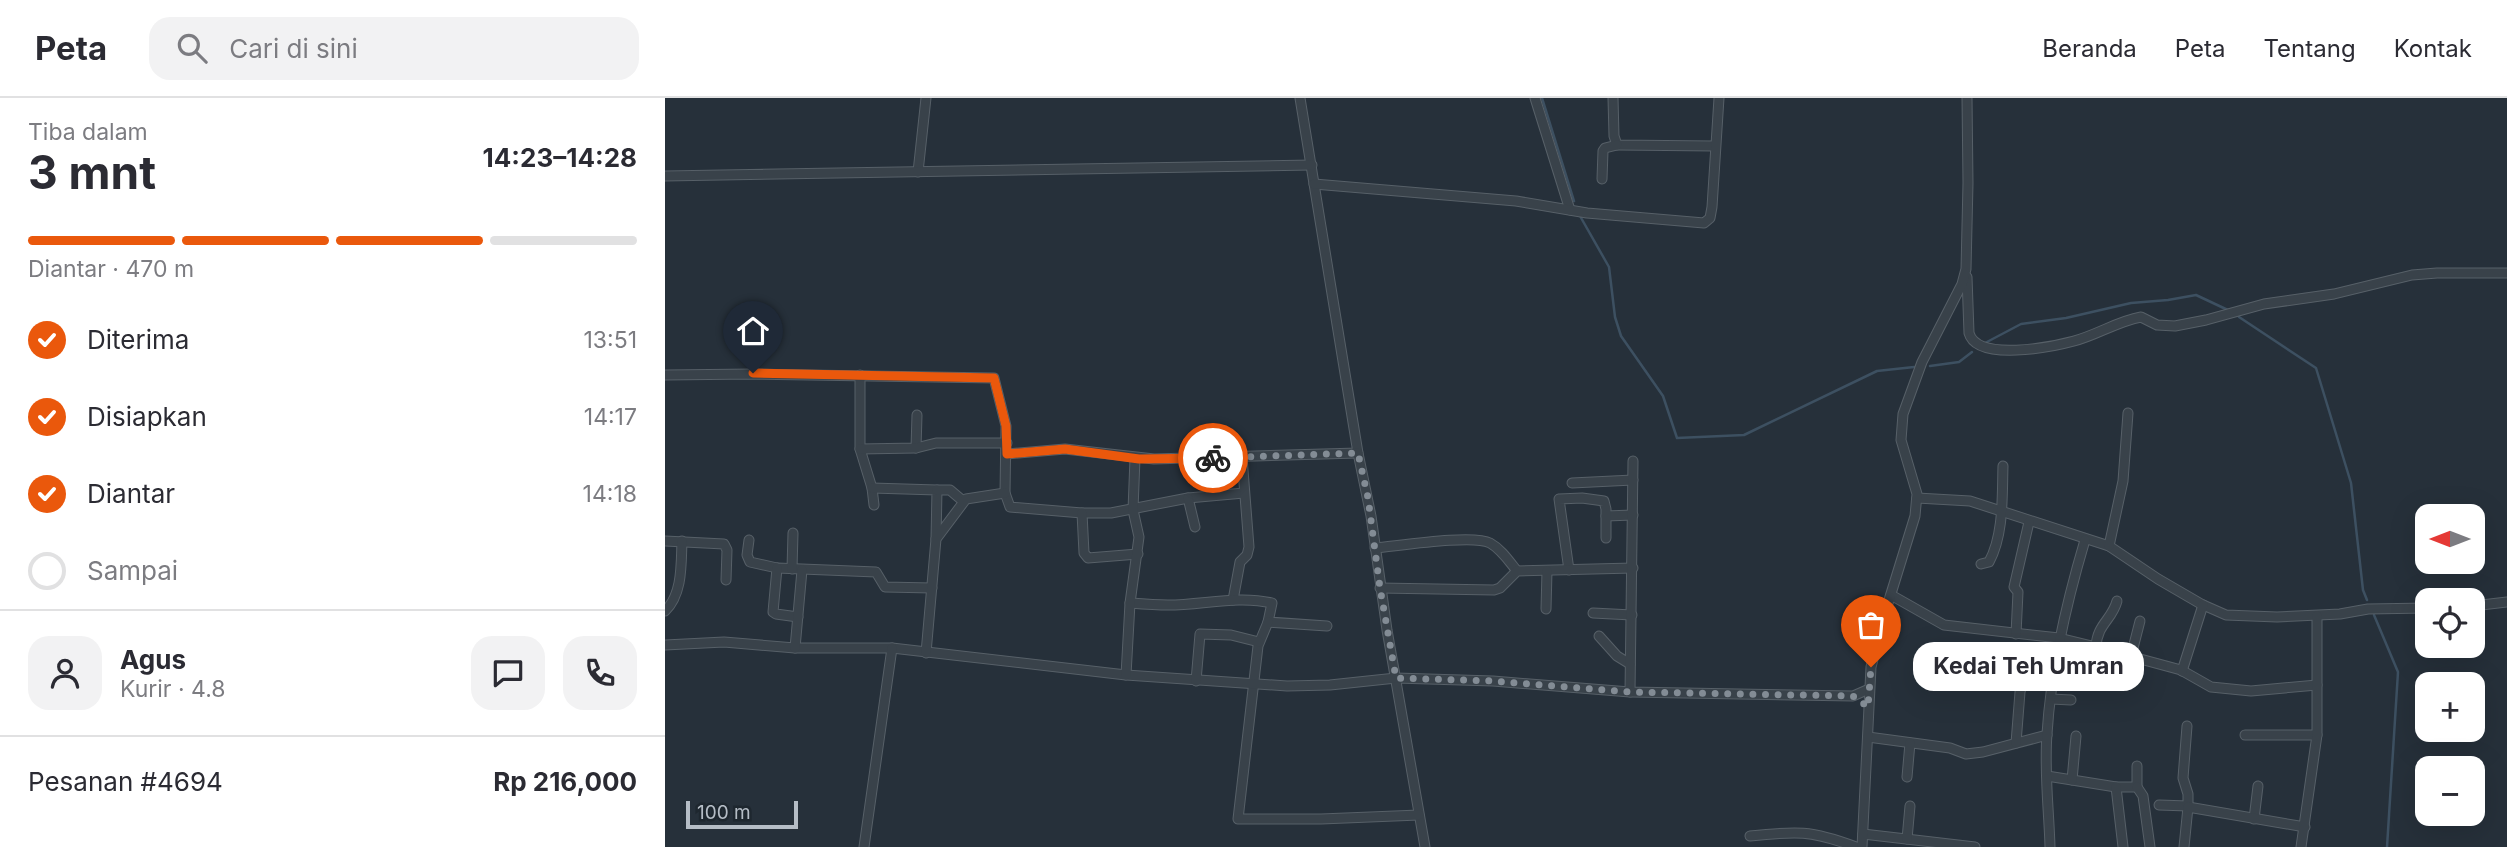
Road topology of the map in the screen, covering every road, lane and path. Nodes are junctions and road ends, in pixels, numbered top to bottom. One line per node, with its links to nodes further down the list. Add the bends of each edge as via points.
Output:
1 (926, 98): 10 (street)
2 (1300, 98): 9 (street)
3 (1535, 98): 14 (street)
4 (1613, 98): 7 (street)
5 (1719, 98): 8 (street)
6 (1967, 98): 15 (street)
7 (1617, 145): 8 (street); 12 (street, via 1603,151)
8 (1714, 146): 14 (street, via 1712,207 1704,223)
9 (1312, 165): 10 (street); 13 (street)
10 (919, 172): 11 (street)
11 (665, 176)
12 (1602, 179)
13 (1314, 184): 14 (street); 24 (street)
14 (1570, 210)
15 (1966, 269): 16 (street, via 1972,341 1983,348 2008,350 2075,341 2141,317 2175,326 2412,275); 36 (street, via 1903,414 1901,440)
16 (2507, 273)
17 (665, 374): 18 (street)
18 (860, 375): 22 (street); 23 (street, via 994,378)
19 (2128, 413): 53 (street, via 2123,481)
20 (917, 415): 21 (street)
21 (916, 448): 22 (street); 23 (street, via 936,443)
22 (860, 449): 31 (street)
23 (1007, 449): 26 (street, via 1065,449); 33 (street)
24 (1358, 453): 25 (street); 54 (street)
25 (1243, 457): 26 (street); 34 (street)
26 (1135, 458): 39 (street)
27 (1633, 461): 29 (street)
28 (2003, 466): 41 (street)
29 (1633, 480): 30 (street); 42 (street)
30 (1572, 482)
31 (872, 488): 32 (street); 38 (street)
32 (937, 490): 37 (street, via 950,490); 48 (street)
33 (1005, 493): 37 (street); 40 (street, via 1010,507)
34 (1244, 493): 35 (street); 67 (street, via 1249,547 1240,562)
35 (1188, 498): 39 (street); 45 (street)
36 (1917, 498): 41 (street, via 1959,499); 66 (street)
37 (963, 501): 48 (street)
38 (874, 505)
39 (1133, 510): 40 (street); 55 (street)
40 (1082, 513): 55 (street, via 1088,558)
41 (2001, 513): 44 (street); 56 (street, via 1993,555)
42 (1633, 515): 43 (street); 58 (street)
43 (1606, 516): 47 (street); 60 (street, via 1606,504 1600,499 1559,499)
44 (2029, 522): 50 (street); 83 (street, via 2014,587 2018,593)
45 (1195, 527)
46 (793, 533): 59 (street)
47 (1606, 538)
48 (936, 539): 64 (street)
49 (749, 540): 57 (street, via 750,562)
50 (2085, 540): 53 (street); 85 (street)
51 (665, 541): 52 (street)
52 (682, 541): 63 (street, via 724,544); 75 (street, via 677,593)
53 (2109, 546): 71 (street)
54 (1375, 548): 61 (street, via 1485,541 1497,547); 65 (street)
55 (1138, 554): 69 (street)
56 (1981, 565)
57 (777, 568): 59 (street); 79 (street, via 773,612)
58 (1633, 568): 60 (street); 77 (street)
59 (797, 569): 64 (street, via 876,572 884,587); 79 (street)
60 (1569, 570): 62 (street)
61 (1517, 571): 62 (street); 65 (street, via 1494,590)
62 (1547, 571): 74 (street)
63 (726, 580)
64 (932, 588): 91 (street)
65 (1380, 588): 96 (street)
66 (1891, 595): 83 (street, via 1944,625); 101 (street)
67 (1233, 600): 69 (street); 81 (street, via 1271,602)
68 (2117, 601): 88 (street, via 2114,612 2098,630)
69 (1130, 603): 95 (street)
70 (2507, 603): 72 (street)
71 (2203, 605): 78 (street, via 2237,617); 94 (street)
72 (2485, 605)
73 (2415, 608): 78 (street)
74 (1546, 609)
75 (665, 611)
76 (1593, 613): 77 (street)
77 (1632, 615): 93 (street)
78 (2317, 616): 100 (street)
79 (798, 617): 89 (street)
80 (2140, 621): 92 (street)
81 (1268, 622): 82 (street); 86 (street)
82 (1327, 626)
83 (2016, 634): 85 (street)
84 (1598, 636): 93 (street)
85 (2059, 638): 88 (street); 99 (street)
86 (1259, 642): 97 (street, via 1200,634); 98 (street)
87 (665, 645): 89 (street, via 724,642)
88 (2096, 647): 92 (street)
89 (795, 648): 90 (street)
90 (892, 648): 91 (street); 131 (street)
91 (926, 653): 95 (street)
92 (2131, 656): 94 (street)
93 (1630, 664): 102 (street)
94 (2182, 671): 100 (street, via 2207,686 2236,690)
95 (1126, 675): 97 (street)
96 (1396, 678): 98 (street, via 1330,685); 102 (street); 125 (street)
97 (1196, 681): 98 (street)
98 (1255, 684): 125 (street, via 1238,819)
99 (2051, 684): 104 (street); 114 (street, via 2023,680)
100 (2317, 685): 110 (street)
101 (1868, 689): 103 (street); 106 (street)
102 (1630, 692): 103 (street)
103 (1853, 696): 106 (street)
104 (2051, 699): 105 (street); 108 (street)
105 (2071, 700)
106 (1868, 707): 112 (street)
107 (2187, 726): 124 (street, via 2183,778)
108 (2046, 735): 114 (street); 116 (street)
109 (2245, 735): 110 (street)
110 (2316, 735): 127 (street)
111 (2076, 736): 118 (street)
112 (1868, 737): 113 (street); 128 (street)
113 (1910, 743): 114 (street, via 1966,754); 117 (street)
114 (2016, 743)
115 (2137, 766): 121 (street)
116 (2047, 776): 118 (street); 136 (street)
117 (1907, 777)
118 (2073, 780): 120 (street)
119 (2259, 786): 126 (street)
120 (2116, 787): 121 (street); 137 (street)
121 (2137, 787): 138 (street, via 2143,796)
122 (2159, 805): 124 (street)
123 (1910, 806): 130 (street)
124 (2188, 807): 126 (street); 139 (street)
125 (1419, 816): 132 (street)
126 (2254, 819): 127 (street)
127 (2305, 827): 140 (street)
128 (1863, 834): 130 (street); 134 (street)
129 (1750, 836): 133 (street, via 1802,831)
130 (1907, 839): 135 (street)
131 (864, 847)
132 (1425, 847)
133 (1856, 847)
134 (1862, 847)
135 (1975, 847)
136 (2050, 847)
137 (2123, 847)
138 (2150, 847)
139 (2184, 847)
140 (2301, 847)

